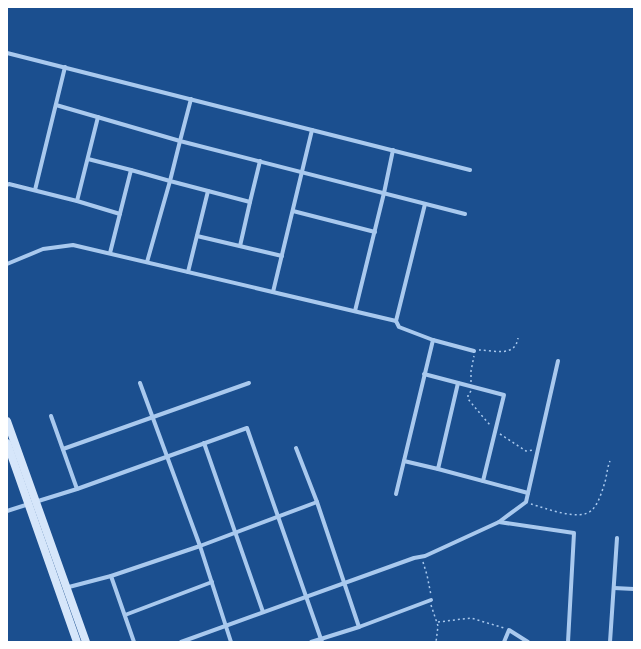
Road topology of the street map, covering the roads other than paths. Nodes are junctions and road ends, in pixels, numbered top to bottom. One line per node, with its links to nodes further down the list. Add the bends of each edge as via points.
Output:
1 (7, 53): 2 (street)
2 (65, 68): 3 (street); 4 (street)
3 (191, 99): 6 (street); 7 (street)
4 (56, 106): 5 (street); 16 (street)
5 (98, 117): 7 (street); 9 (street)
6 (312, 130): 8 (street); 13 (street)
7 (180, 141): 10 (street); 14 (street)
8 (393, 150): 12 (street); 18 (street)
9 (88, 159): 11 (street); 19 (street)
10 (260, 162): 13 (street); 20 (street)
11 (131, 170): 14 (street); 23 (street)
12 (470, 170)
13 (302, 172): 18 (street); 22 (street)
14 (170, 181): 17 (street); 30 (street)
15 (7, 185): 16 (street)
16 (35, 190): 19 (street)
17 (208, 191): 20 (street); 26 (street)
18 (384, 193): 21 (street); 25 (street)
19 (77, 201): 23 (street)
20 (250, 202): 27 (street)
21 (425, 204): 24 (street); 35 (street)
22 (293, 211): 25 (street); 29 (street)
23 (120, 214): 28 (street)
24 (466, 214)
25 (375, 232): 34 (street)
26 (197, 236): 27 (street); 32 (street)
27 (240, 246): 29 (street)
28 (110, 253): 30 (street); 31 (street, via 73,244 43,249)
29 (282, 256): 33 (street)
30 (147, 262): 32 (street)
31 (7, 264)
32 (188, 272): 33 (street)
33 (273, 292): 34 (street)
34 (355, 311): 35 (street)
35 (396, 321): 36 (street, via 399,328)
36 (433, 340): 37 (street); 39 (street)
37 (474, 351)
38 (558, 361): 55 (street)
39 (424, 374): 42 (street); 51 (street)
40 (140, 383): 44 (street)
41 (249, 383): 44 (street)
42 (458, 383): 52 (street); 53 (street, via 504,395)
43 (51, 416): 49 (street)
44 (152, 417): 49 (street); 50 (street)
45 (7, 422): 58 (street)
46 (7, 443): 58 (street)
47 (204, 443): 50 (street); 60 (street, via 248,428); 62 (street)
48 (296, 448): 57 (street)
49 (63, 449): 54 (street)
50 (166, 457): 54 (street); 64 (street)
51 (404, 461): 52 (street); 56 (street)
52 (438, 470): 53 (street)
53 (483, 482): 55 (street)
54 (77, 489): 58 (street)
55 (528, 493): 61 (street, via 526,502)
56 (396, 494)
57 (317, 502): 60 (street); 67 (street)
58 (32, 503): 59 (street); 69 (street)
59 (7, 511)
60 (278, 517): 62 (street); 71 (street)
61 (499, 522): 67 (street, via 425,556); 86 (street, via 574,532)
62 (235, 533): 64 (street); 73 (street)
63 (617, 538): 68 (street)
64 (200, 546): 65 (street); 66 (street)
65 (111, 576): 69 (street); 74 (street)
66 (212, 582): 74 (street); 75 (street)
67 (345, 583): 71 (street); 76 (street)
68 (614, 588): 70 (street); 87 (street)
69 (63, 589): 78 (street); 79 (street)
70 (634, 589)
71 (306, 597): 73 (street); 77 (street)
72 (431, 600): 76 (street)
73 (263, 612): 75 (street)
74 (125, 615): 80 (street)
75 (226, 626): 81 (street); 82 (street)
76 (359, 627): 77 (street)
77 (321, 640): 83 (street)
78 (77, 642)
79 (86, 642)
80 (134, 642)
81 (181, 642)
82 (231, 642)
83 (311, 642)
84 (504, 642): 85 (street, via 509,630)
85 (528, 642)
86 (568, 642)
87 (610, 642)

